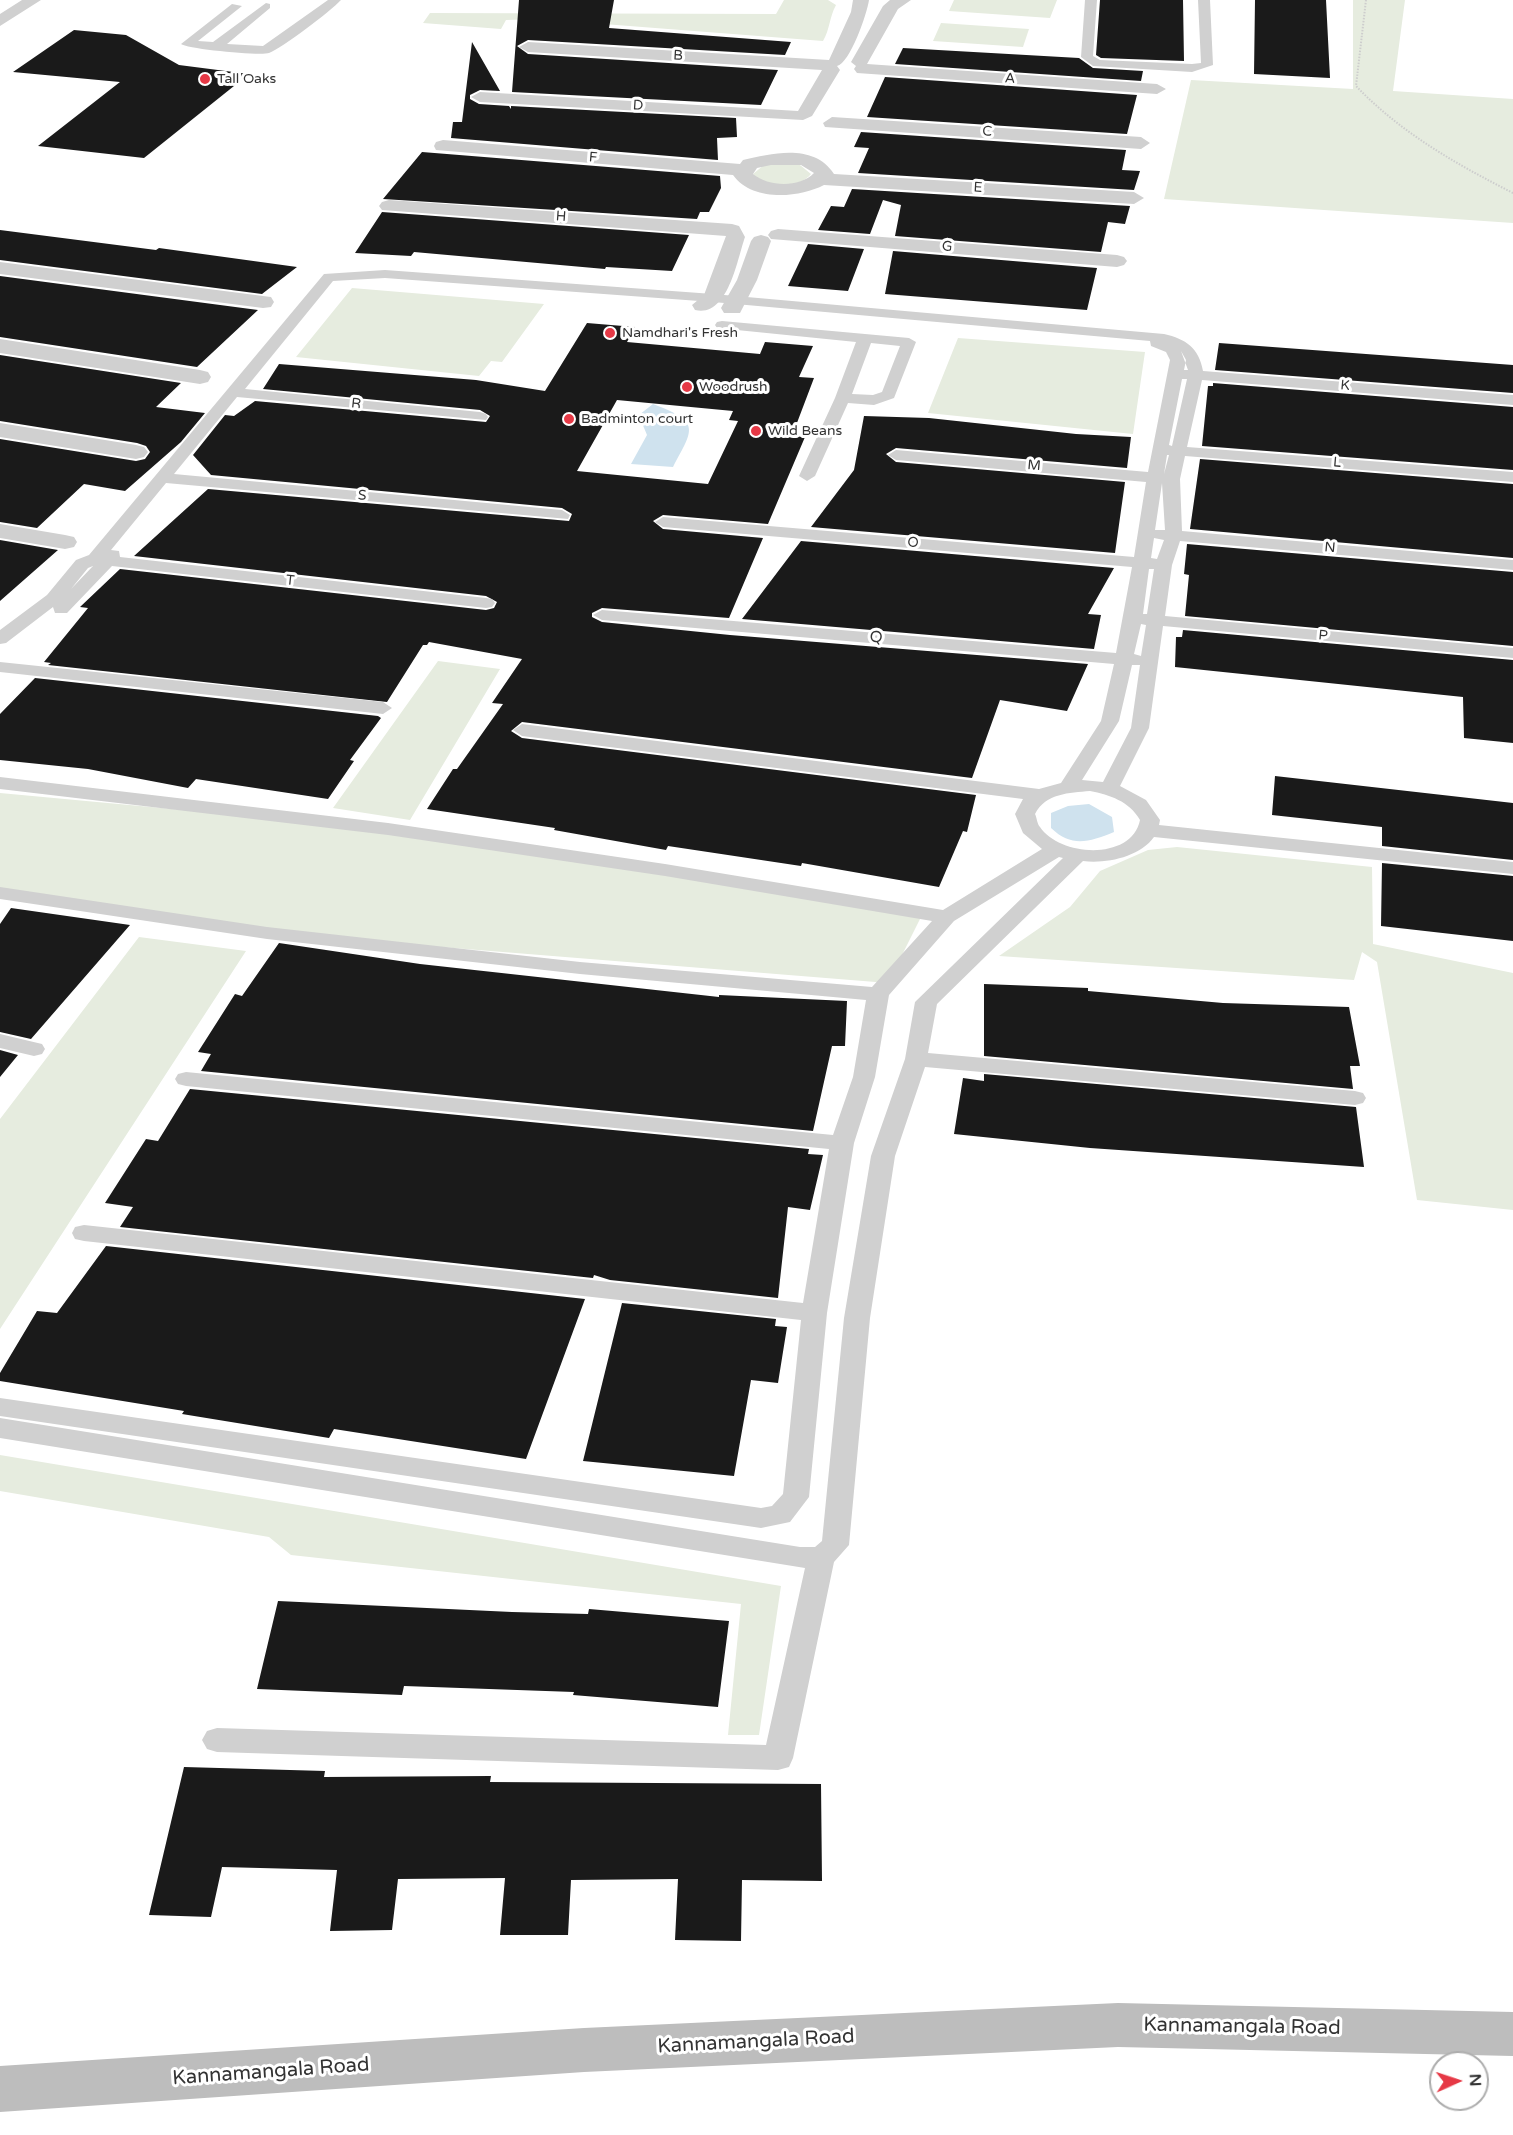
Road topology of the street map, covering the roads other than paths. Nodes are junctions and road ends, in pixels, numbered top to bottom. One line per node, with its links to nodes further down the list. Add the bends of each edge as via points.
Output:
1 (33, 0): 12 (street)
2 (335, 0): 15 (lane, via 269,48)
3 (861, 0): 16 (street, via 859,12)
4 (868, 0): 5 (street)
5 (897, 0)
6 (903, 0): 17 (street, via 887,11)
7 (1091, 0): 8 (lane, via 1087,57 1097,63 1192,68 1207,65)
8 (1204, 0)
9 (307, 5): 15 (lane)
10 (236, 6): 13 (lane, via 187,44)
11 (266, 6): 13 (lane)
12 (0, 21)
13 (214, 47): 15 (lane)
14 (528, 47): 16 (street, B)
15 (248, 50)
16 (832, 65): 17 (street, B); 20 (street)
17 (857, 71): 18 (street, A)
18 (1157, 89)
19 (480, 96): 20 (street, D)
20 (811, 128): 21 (street, C); 23 (street, via 780,158 756,162); 24 (street, via 824,174)
21 (1141, 143)
22 (443, 146): 23 (street, F)
23 (744, 170): 25 (street, via 746,179)
24 (821, 179): 26 (street, E); 28 (street, via 809,185)
25 (761, 186): 28 (street); 29 (street)
26 (1134, 198)
27 (390, 206): 29 (street, H)
28 (778, 219): 29 (street, H); 30 (street, G); 34 (street)
29 (743, 222): 33 (street)
30 (1117, 261)
31 (0, 268): 32 (street)
32 (262, 302)
33 (708, 302): 34 (lane); 40 (lane, via 376,279 339,280)
34 (730, 311): 35 (lane); 37 (lane, via 1152,342 1172,349 1178,360); 38 (lane, via 1164,338 1190,349)
35 (865, 338): 41 (lane); 41 (lane, via 909,342 889,395 874,400)
36 (0, 346): 39 (street)
37 (1177, 373): 38 (lane, K); 45 (lane)
38 (1196, 374): 42 (lane, K); 46 (lane)
39 (200, 377)
40 (239, 393): 43 (lane, R); 51 (lane)
41 (843, 398): 49 (lane)
42 (1513, 400)
43 (480, 417)
44 (0, 430): 47 (street)
45 (1161, 450): 46 (lane, L); 52 (lane)
46 (1180, 450): 50 (lane, L); 52 (lane)
47 (136, 452)
48 (896, 455): 52 (lane, M)
49 (807, 476)
50 (1513, 477)
51 (169, 478): 53 (lane, S); 59 (lane)
52 (1164, 478): 56 (lane); 57 (lane)
53 (562, 515)
54 (663, 522): 60 (lane, O)
55 (0, 531): 58 (street)
56 (1148, 533): 57 (lane, N); 60 (lane)
57 (1174, 534): 61 (lane); 62 (lane, N)
58 (64, 542)
59 (102, 560): 63 (lane, T); 67 (lane, via 82,564 53,599); 69 (lane, via 72,600)
60 (1141, 564): 61 (lane, O); 65 (lane)
61 (1163, 565): 66 (lane)
62 (1513, 565)
63 (486, 603)
64 (602, 615): 70 (lane, Q)
65 (1132, 618): 66 (lane, P); 70 (lane)
66 (1156, 621): 68 (lane, P); 71 (lane)
67 (0, 639)
68 (1513, 653)
69 (0, 655)
70 (1123, 658): 71 (lane, Q); 76 (lane, via 1110,721)
71 (1149, 662): 77 (lane, via 1140,728)
72 (0, 667): 73 (lane)
73 (383, 708)
74 (522, 730): 78 (lane)
75 (0, 783): 83 (lane, via 388,829 744,882)
76 (1069, 786): 77 (lane); 78 (lane)
77 (1109, 789): 79 (lane, via 1137,801 1150,820)
78 (1039, 795): 80 (lane, via 1029,803 1025,823 1031,833)
79 (1149, 830): 80 (lane, via 1132,848 1097,855); 81 (lane)
80 (1068, 852): 83 (lane, via 1028,865); 87 (lane, via 926,1002)
81 (1513, 868)
82 (0, 893): 84 (lane, via 267,933 580,968)
83 (947, 917): 84 (lane)
84 (878, 994): 90 (lane, via 864,1077)
85 (0, 1041): 86 (lane)
86 (34, 1049)
87 (916, 1059): 89 (lane); 95 (lane, via 883,1156 857,1318 835,1545)
88 (186, 1079): 90 (lane)
89 (1355, 1098)
90 (842, 1143): 92 (lane)
91 (84, 1233): 92 (lane)
92 (814, 1313): 93 (lane, via 795,1497 780,1515 760,1518)
93 (0, 1407)
94 (0, 1428): 95 (lane, via 800,1558)
95 (821, 1557): 96 (lane, via 778,1758)
96 (217, 1740)
97 (1513, 2034): 98 (main road, Kannamangala Road, via 1118,2025 584,2050)
98 (0, 2089)

